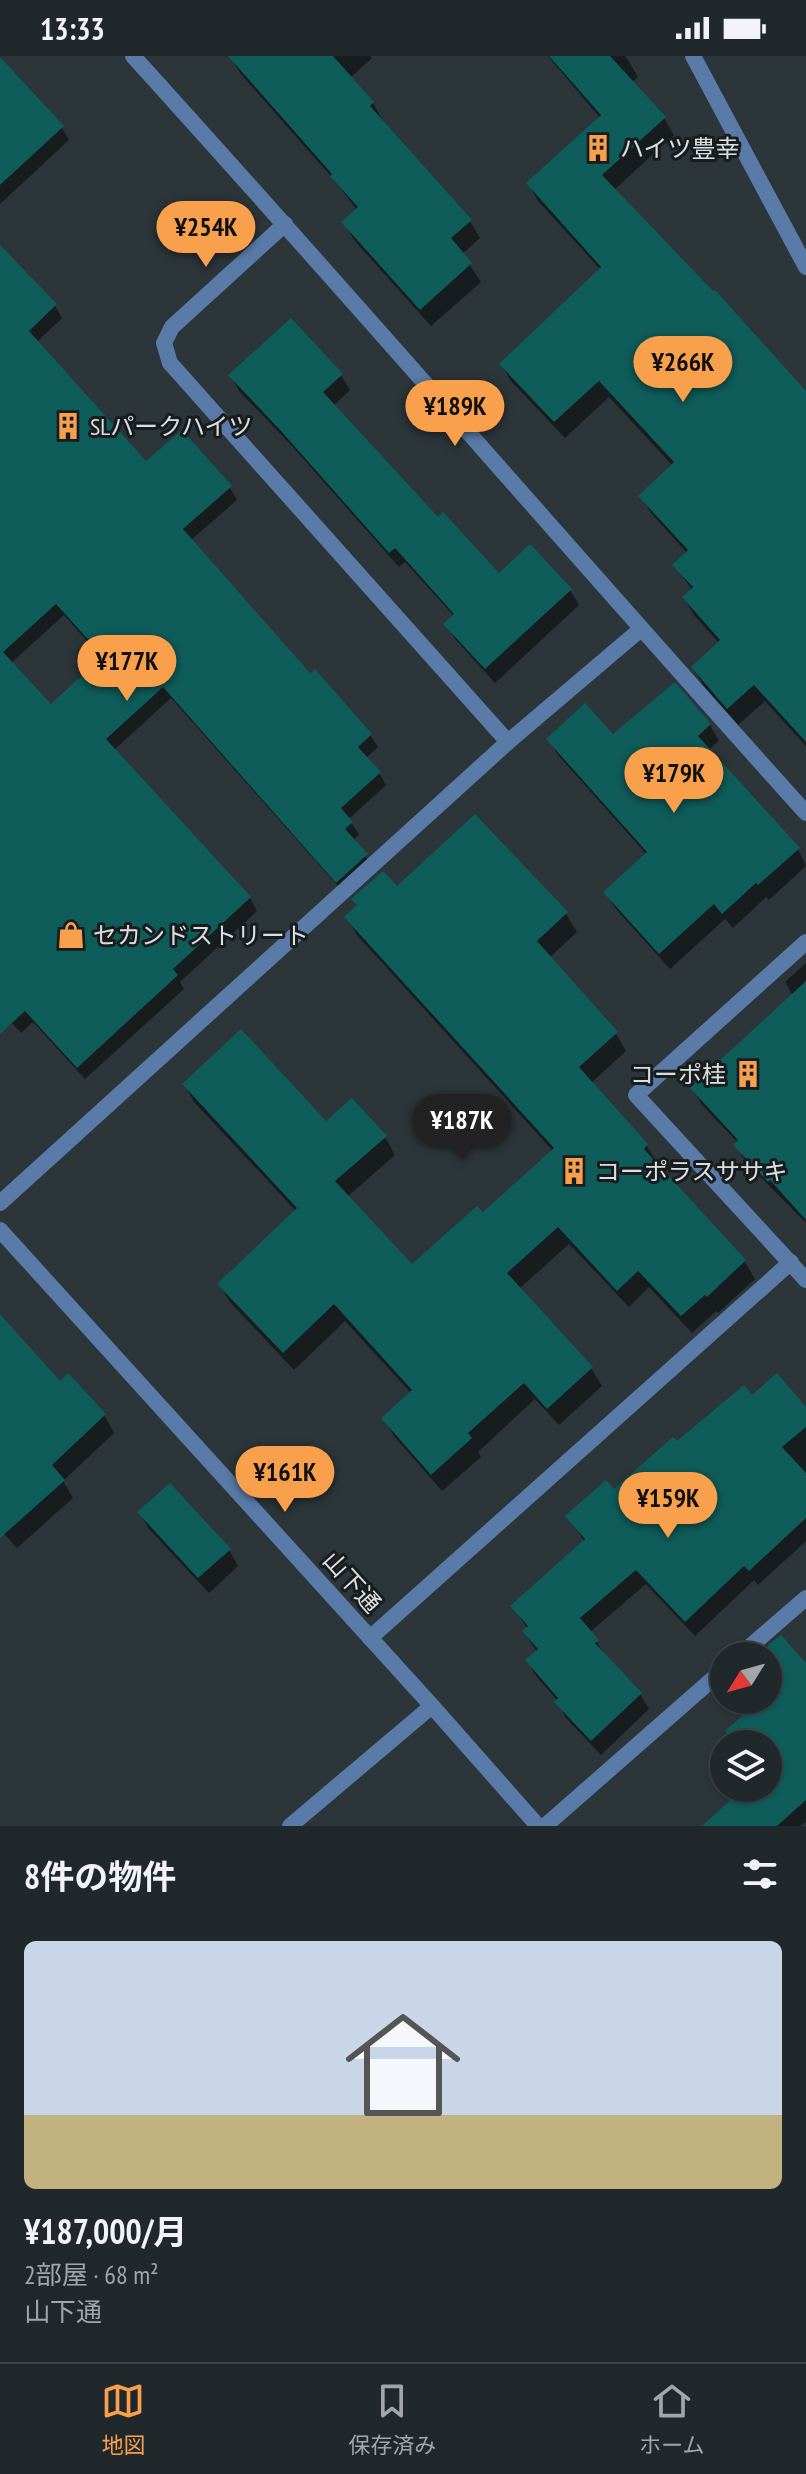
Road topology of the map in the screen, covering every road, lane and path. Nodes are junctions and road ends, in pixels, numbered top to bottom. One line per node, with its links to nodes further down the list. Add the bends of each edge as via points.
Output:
1 (133, 56): 3 (street)
2 (693, 56): 4 (street)
3 (285, 224): 5 (street); 6 (street, via 172,327 164,343 170,363)
4 (806, 267)
5 (641, 629): 6 (street); 7 (street)
6 (508, 742): 9 (street)
7 (806, 813)
8 (806, 942): 11 (street, via 636,1095)
9 (0, 1203)
10 (2, 1237): 14 (street, 山下通)
11 (791, 1262): 12 (street); 14 (street)
12 (806, 1280)
13 (806, 1598): 15 (street)
14 (370, 1638): 17 (street, 山下通)
15 (755, 1642)
16 (710, 1681): 20 (street)
17 (432, 1706): 18 (street); 19 (street, 山下通)
18 (290, 1826)
19 (538, 1826)
20 (545, 1826)

